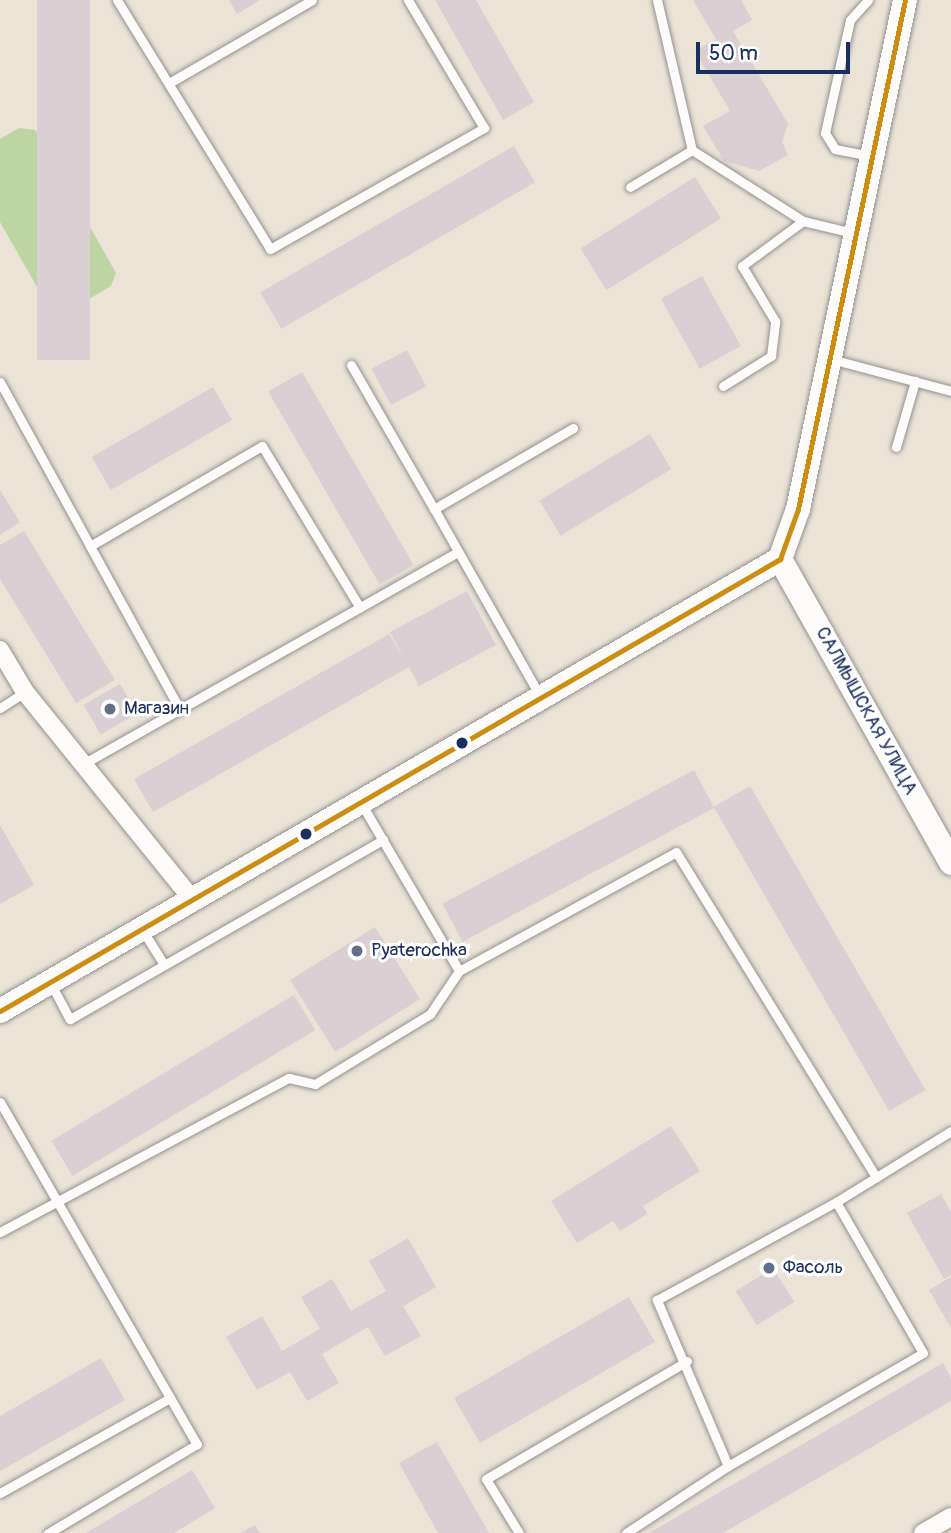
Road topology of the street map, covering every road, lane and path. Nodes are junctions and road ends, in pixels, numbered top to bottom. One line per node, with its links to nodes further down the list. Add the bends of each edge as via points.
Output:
1 (117, 0): 7 (lane)
2 (312, 0): 7 (lane)
3 (408, 0): 7 (lane, via 484,128 271,249)
4 (657, 0): 8 (lane)
5 (868, 0): 9 (lane, via 850,20 825,133 835,149)
6 (905, 0): 9 (main road)
7 (169, 83)
8 (692, 150): 10 (lane); 11 (lane)
9 (873, 156): 12 (main road)
10 (629, 187)
11 (803, 221): 12 (lane); 17 (lane, via 742,266 775,321 771,356)
12 (856, 234): 13 (main road)
13 (830, 358): 15 (lane); 24 (main road, via 798,509)
14 (351, 365): 21 (lane)
15 (915, 381): 18 (lane); 20 (lane)
16 (0, 382): 22 (lane)
17 (723, 386)
18 (951, 391)
19 (573, 428): 21 (lane)
20 (896, 447)
21 (434, 509): 23 (lane)
22 (90, 545): 25 (lane, via 262,446); 30 (lane)
23 (457, 552): 25 (lane); 28 (lane)
24 (780, 559): 28 (main road); 34 (main road, САЛМЫШСКАЯ УЛИЦА)
25 (360, 608): 30 (lane)
26 (0, 650): 27 (street)
27 (25, 692): 29 (lane); 31 (street)
28 (541, 698): 32 (main road)
29 (0, 708)
30 (179, 708): 31 (lane)
31 (83, 764): 35 (street)
32 (361, 802): 33 (lane); 35 (main road)
33 (383, 840): 37 (lane); 38 (lane)
34 (951, 863)
35 (193, 900): 36 (main road)
36 (142, 929): 37 (lane); 39 (main road)
37 (164, 965): 39 (lane, via 70,1019)
38 (459, 971): 43 (lane, via 676,852); 44 (lane, via 430,1014 315,1084 289,1078)
39 (50, 982): 40 (main road)
40 (0, 1011)
41 (0, 1102): 44 (lane)
42 (951, 1131): 43 (lane)
43 (876, 1177): 45 (lane)
44 (56, 1200): 46 (lane); 48 (lane)
45 (836, 1202): 47 (lane, via 657,1300); 49 (lane, via 923,1353)
46 (0, 1232)
47 (687, 1361): 49 (lane); 53 (lane, via 486,1479)
48 (170, 1398): 50 (lane); 52 (lane, via 197,1444)
49 (728, 1466): 54 (lane)
50 (0, 1493)
51 (951, 1517): 55 (street)
52 (48, 1533)
53 (519, 1533)
54 (626, 1533)
55 (923, 1533)

